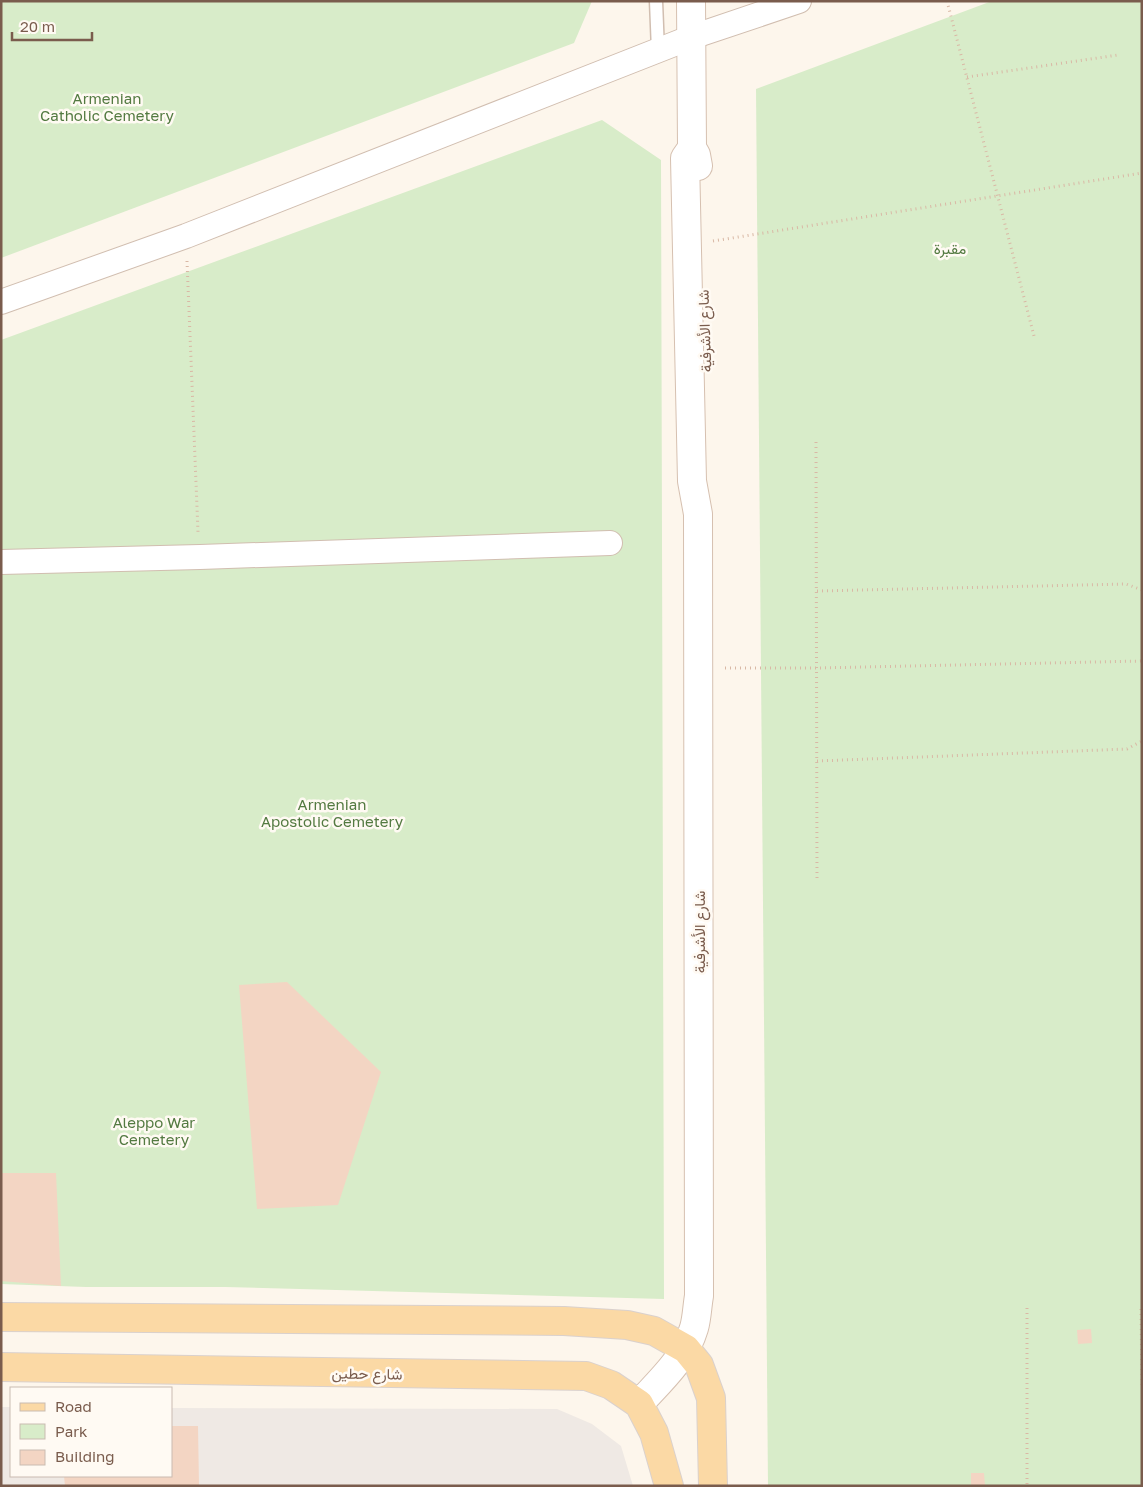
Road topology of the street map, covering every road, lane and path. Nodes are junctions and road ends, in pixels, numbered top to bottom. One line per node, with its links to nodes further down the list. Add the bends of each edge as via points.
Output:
1 (656, 1): 6 (lane)
2 (691, 1): 5 (street, شارع الأشرفية)
3 (799, 1): 5 (street)
4 (947, 1): 8 (path)
5 (692, 37): 6 (street); 9 (street, شارع الأشرفية)
6 (658, 51): 12 (street)
7 (1118, 55): 8 (path)
8 (967, 78): 11 (path)
9 (692, 148): 13 (street, شارع الأشرفية, via 698,160); 17 (street, شارع الأشرفية, via 685,158 685,168 691,473)
10 (1142, 173): 11 (path)
11 (998, 196): 13 (path); 15 (path)
12 (186, 236): 14 (street); 19 (path)
13 (701, 243): 17 (street, شارع الأشرفية, via 708,490)
14 (1, 302)
15 (1034, 336)
16 (816, 442): 22 (path)
17 (698, 514): 24 (street, شارع الأشرفية)
18 (610, 543): 19 (street)
19 (200, 558): 20 (street)
20 (1, 562)
21 (1142, 590): 22 (path, via 1126,584)
22 (817, 591): 25 (path)
23 (1142, 661): 25 (path)
24 (699, 668): 25 (path); 32 (street, شارع الأشرفية, via 699,1296 694,1327)
25 (817, 668): 27 (path)
26 (1142, 741): 27 (path, via 1128,749)
27 (817, 761): 28 (path)
28 (817, 882)
29 (1027, 1308): 38 (path)
30 (1140, 1310): 34 (path)
31 (1, 1317): 32 (main road, via 564,1321 627,1325 654,1331)
32 (686, 1348): 35 (street, شارع الأشرفية); 37 (main road, via 700,1365 711,1398)
33 (1, 1367): 35 (main road, شارع حطين, via 586,1376 611,1385)
34 (1142, 1388)
35 (639, 1404): 36 (main road, شارع حطين, via 654,1433)
36 (669, 1486)
37 (713, 1486)
38 (1028, 1486)

